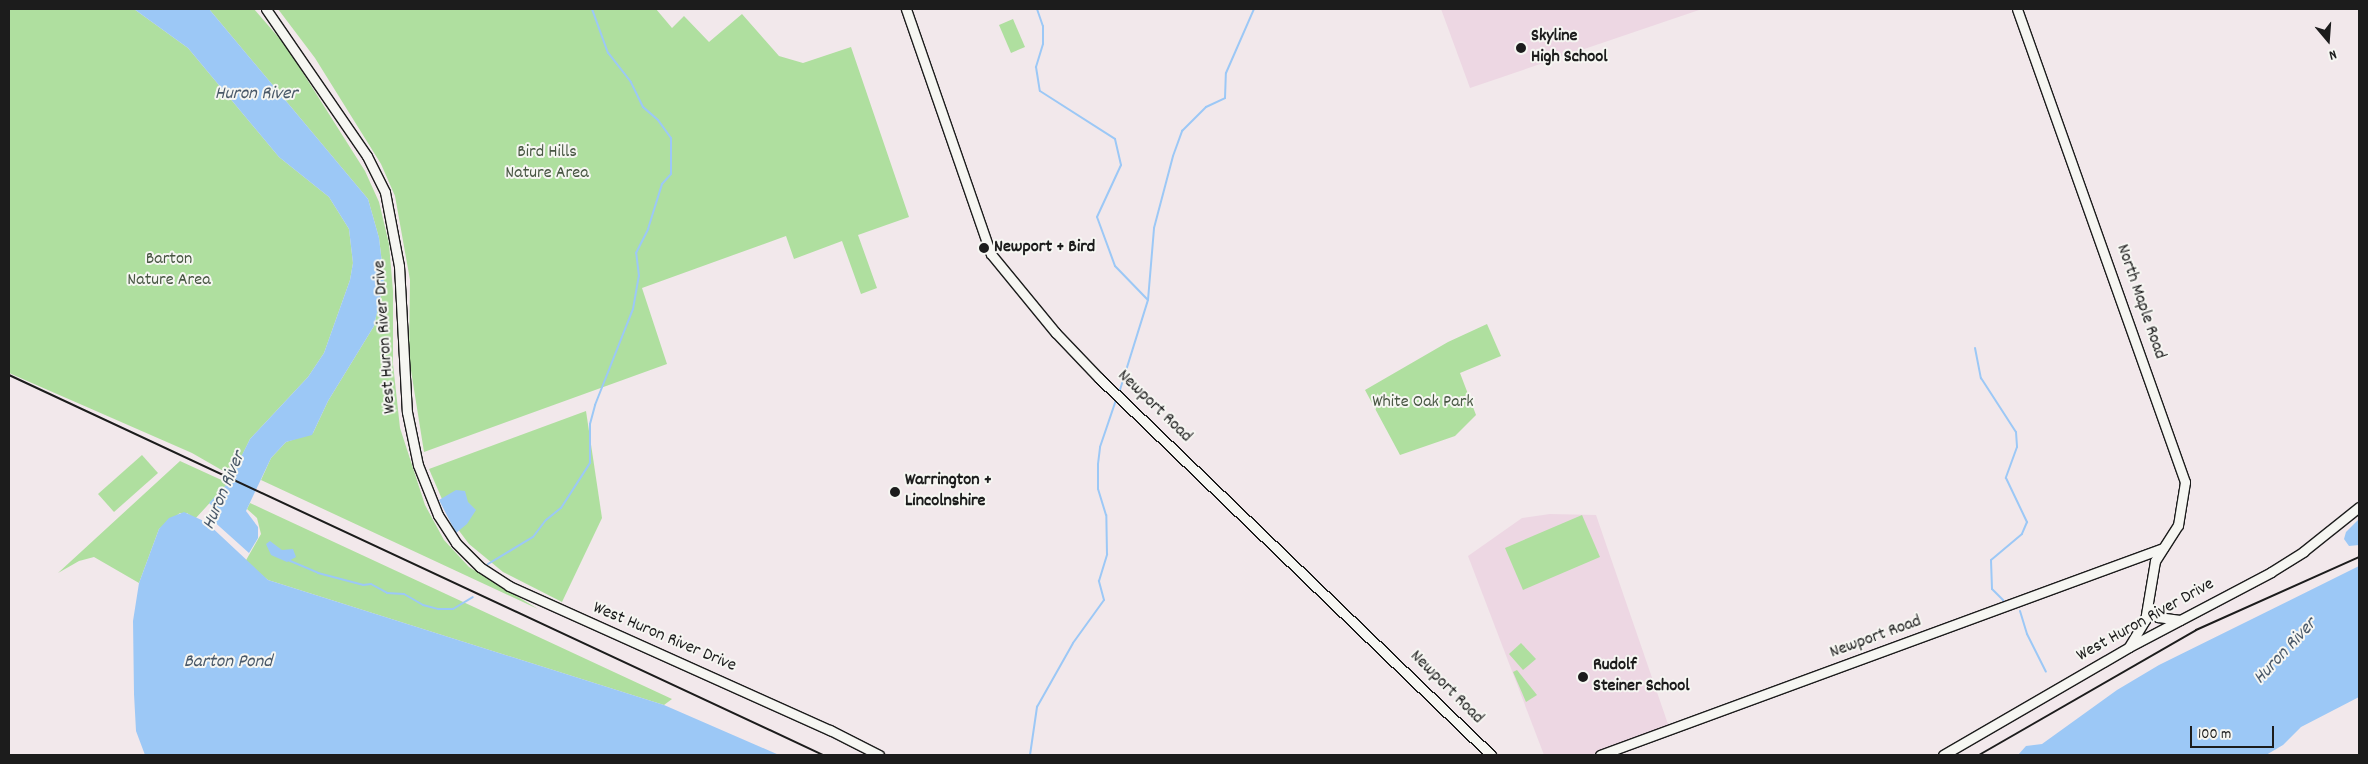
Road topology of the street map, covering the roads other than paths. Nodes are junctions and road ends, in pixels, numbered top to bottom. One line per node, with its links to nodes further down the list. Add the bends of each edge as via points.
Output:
1 (266, 9): 9 (street, West Huron River Drive, via 367,156 385,192 399,266 406,412 418,465 438,515 456,543 480,566 509,586)
2 (906, 9): 10 (street, Newport Road, via 991,254 1056,333 1118,396)
3 (2017, 9): 5 (street, North Maple Road, via 2182,468 2185,482 2183,508 2178,525)
4 (2359, 506): 7 (street, West Huron River Drive, via 2304,551)
5 (2163, 548): 6 (street, North Maple Road, via 2155,561); 11 (street, Newport Road)
6 (2148, 606): 7 (street, via 2158,617); 8 (street, North Maple Road, via 2140,632)
7 (2184, 619): 8 (street, West Huron River Drive)
8 (2129, 647): 12 (street, West Huron River Drive)
9 (879, 755)
10 (1491, 755)
11 (1600, 755)
12 (1943, 755)

